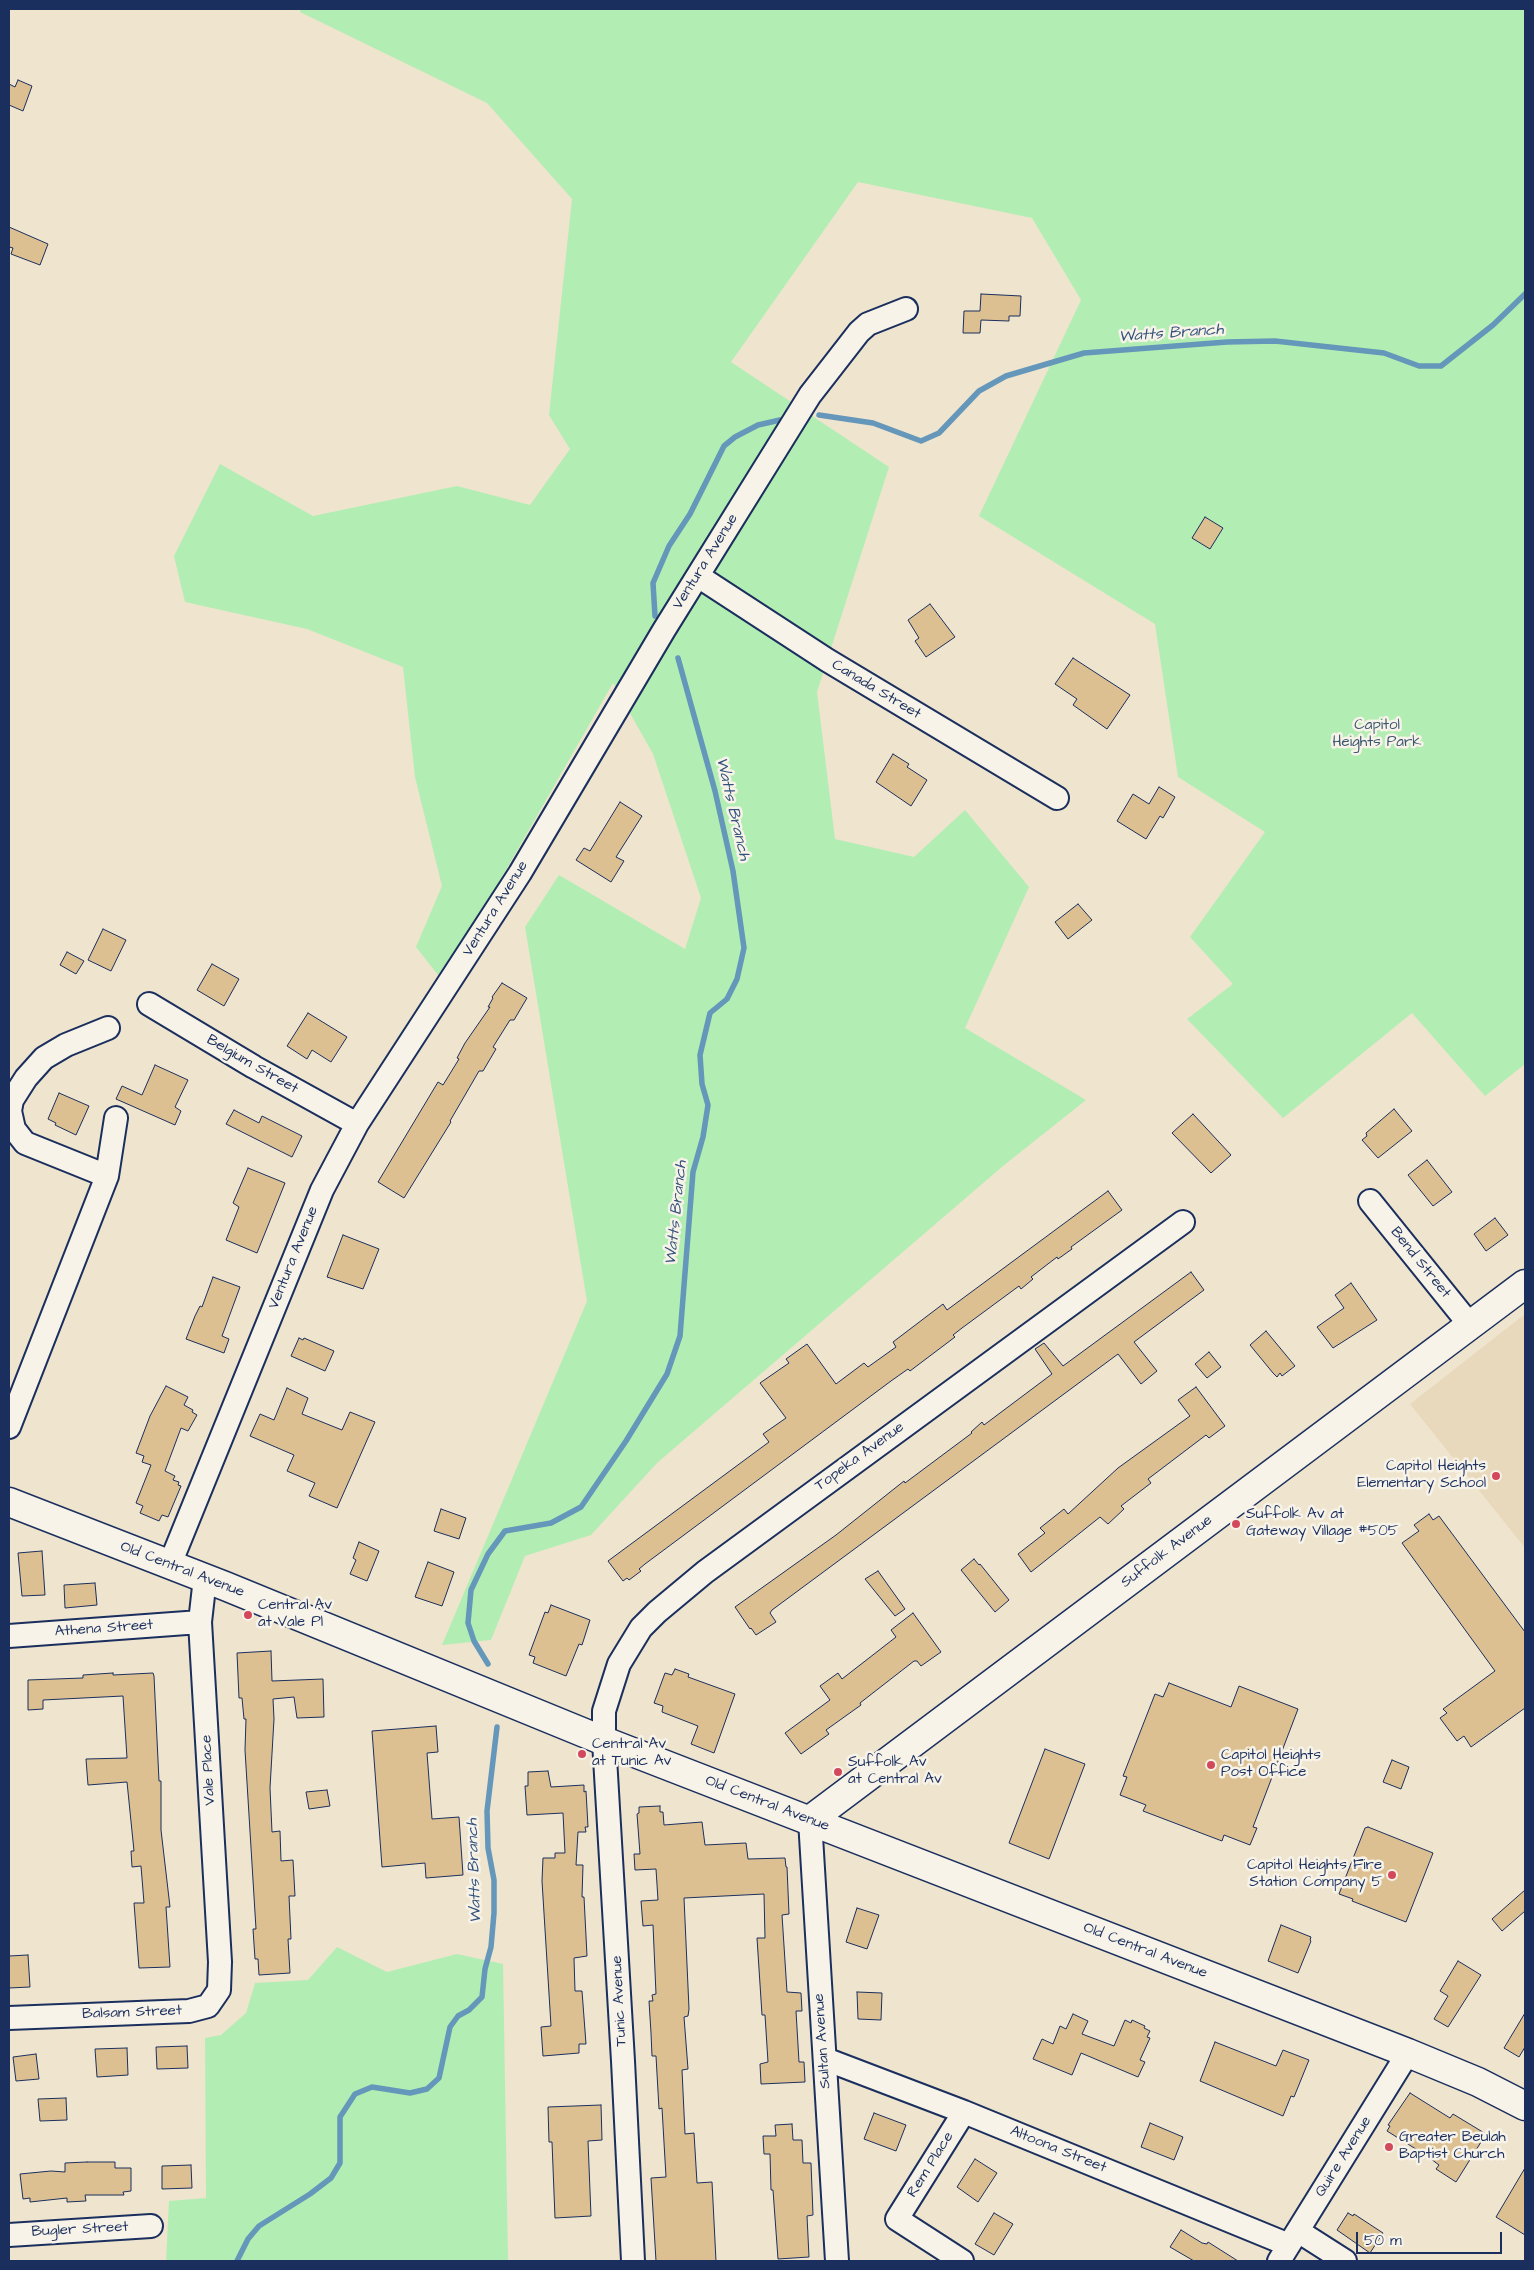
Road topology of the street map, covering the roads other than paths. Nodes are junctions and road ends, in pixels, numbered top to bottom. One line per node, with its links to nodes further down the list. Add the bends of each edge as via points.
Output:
1 (906, 309): 2 (street, Ventura Avenue, via 868,324 848,343 800,411)
2 (698, 576): 3 (street, Canada Street, via 827,660); 7 (street, Ventura Avenue, via 520,874)
3 (1057, 798)
4 (148, 1004): 7 (street, Belgium Street)
5 (108, 1028): 8 (street, via 44,1058 26,1078 12,1100 10,1111 14,1128 25,1143)
6 (116, 1118): 8 (street)
7 (357, 1124): 15 (street, Ventura Avenue, via 322,1190)
8 (107, 1176): 13 (street)
9 (1370, 1201): 12 (street, Bend Street)
10 (1183, 1222): 19 (street, Topeka Avenue, via 828,1480 657,1612 634,1637 619,1664 604,1711)
11 (1525, 1284): 12 (main road, Suffolk Avenue)
12 (1470, 1325): 20 (main road, Suffolk Avenue)
13 (9, 1427)
14 (9, 1502): 15 (main road, Old Central Avenue)
15 (170, 1564): 16 (main road, Old Central Avenue)
16 (205, 1578): 17 (street, Vale Place); 19 (main road, Old Central Avenue)
17 (200, 1622): 18 (street, Athena Street); 21 (street, Vale Place)
18 (9, 1636)
19 (604, 1741): 20 (main road, Old Central Avenue); 30 (street, Tunic Avenue)
20 (810, 1820): 23 (main road, Old Central Avenue); 24 (street, Sultan Avenue)
21 (220, 1962): 22 (street, Balsam Street, via 219,1990 210,2004 200,2009)
22 (9, 2018)
23 (1408, 2053): 25 (main road, Old Central Avenue); 29 (street, Quire Avenue)
24 (824, 2059): 26 (street, Altoona Street); 31 (street, Sultan Avenue)
25 (1525, 2106)
26 (964, 2112): 29 (street, Altoona Street); 32 (street, Rem Place, via 897,2218)
27 (151, 2226): 28 (street, Bugler Street)
28 (9, 2235)
29 (1289, 2246): 33 (street, Altoona Street)
30 (633, 2261)
31 (837, 2261)
32 (962, 2261)
33 (1345, 2261)

